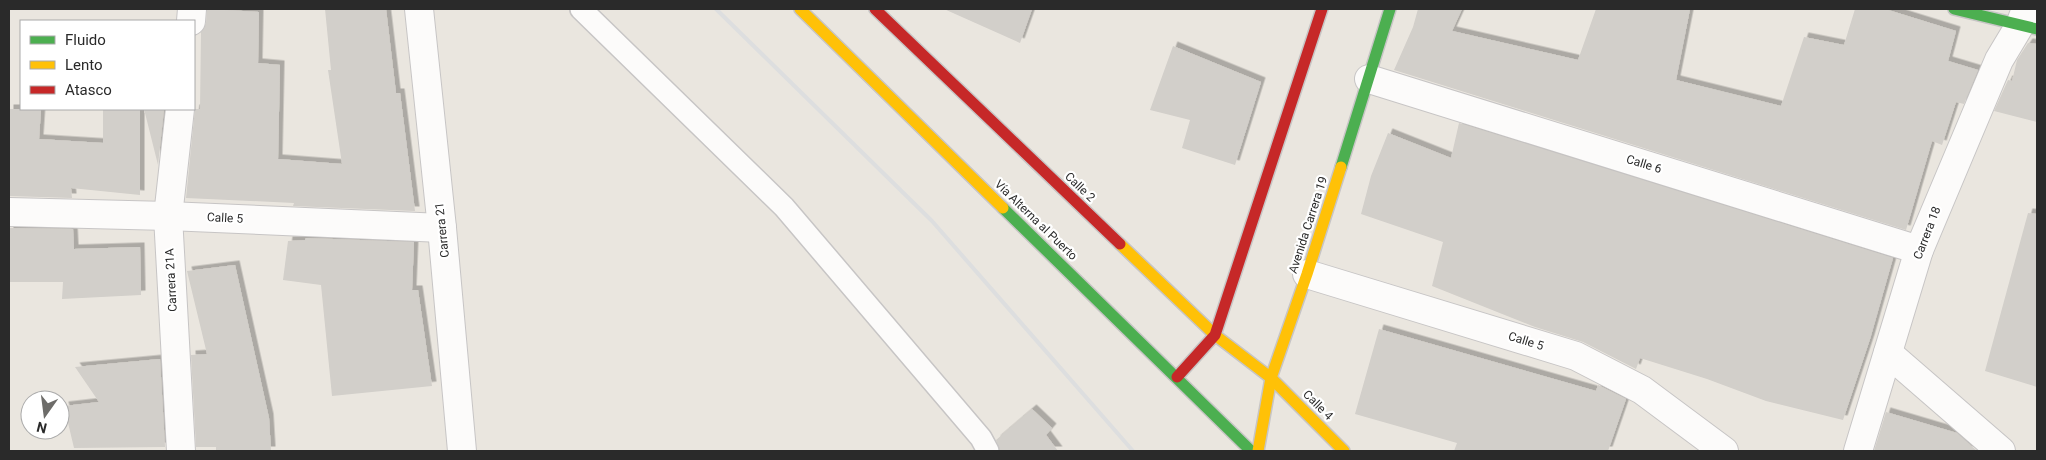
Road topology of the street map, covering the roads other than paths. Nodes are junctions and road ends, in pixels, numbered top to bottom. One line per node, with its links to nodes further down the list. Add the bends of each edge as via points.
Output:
1 (419, 9): 13 (street, Carrera 21)
2 (581, 9): 22 (lane, via 784,207 981,438)
3 (800, 9): 18 (main road, Vía Alterna al Puerto)
4 (875, 9): 16 (main road, Calle 2)
5 (1322, 9): 16 (main road)
6 (1390, 9): 9 (main road, Avenida Carrera 19)
7 (1954, 9): 8 (main road)
8 (2028, 21): 14 (street, Carrera 18, via 1999,60)
9 (1369, 79): 14 (street, Calle 6); 15 (main road, Avenida Carrera 19)
10 (180, 110): 12 (street, Carrera 21A)
11 (9, 212): 12 (street, Calle 5)
12 (168, 216): 13 (street, Calle 5); 20 (street, Carrera 21A)
13 (442, 228): 21 (street, Carrera 21)
14 (1919, 250): 17 (street, Carrera 18)
15 (1307, 274): 19 (main road, Avenida Carrera 19); 26 (street, Calle 5, via 1576,356 1642,390)
16 (1215, 336): 18 (main road); 19 (main road, Calle 2)
17 (1888, 353): 27 (street, Carrera 18); 28 (street)
18 (1177, 377): 23 (main road, Vía Alterna al Puerto)
19 (1271, 378): 24 (main road, Avenida Carrera 19); 25 (main road, Calle 4)
20 (181, 451)
21 (462, 451)
22 (988, 451)
23 (1251, 451)
24 (1258, 451)
25 (1344, 451)
26 (1724, 451)
27 (1858, 451)
28 (2001, 451)

